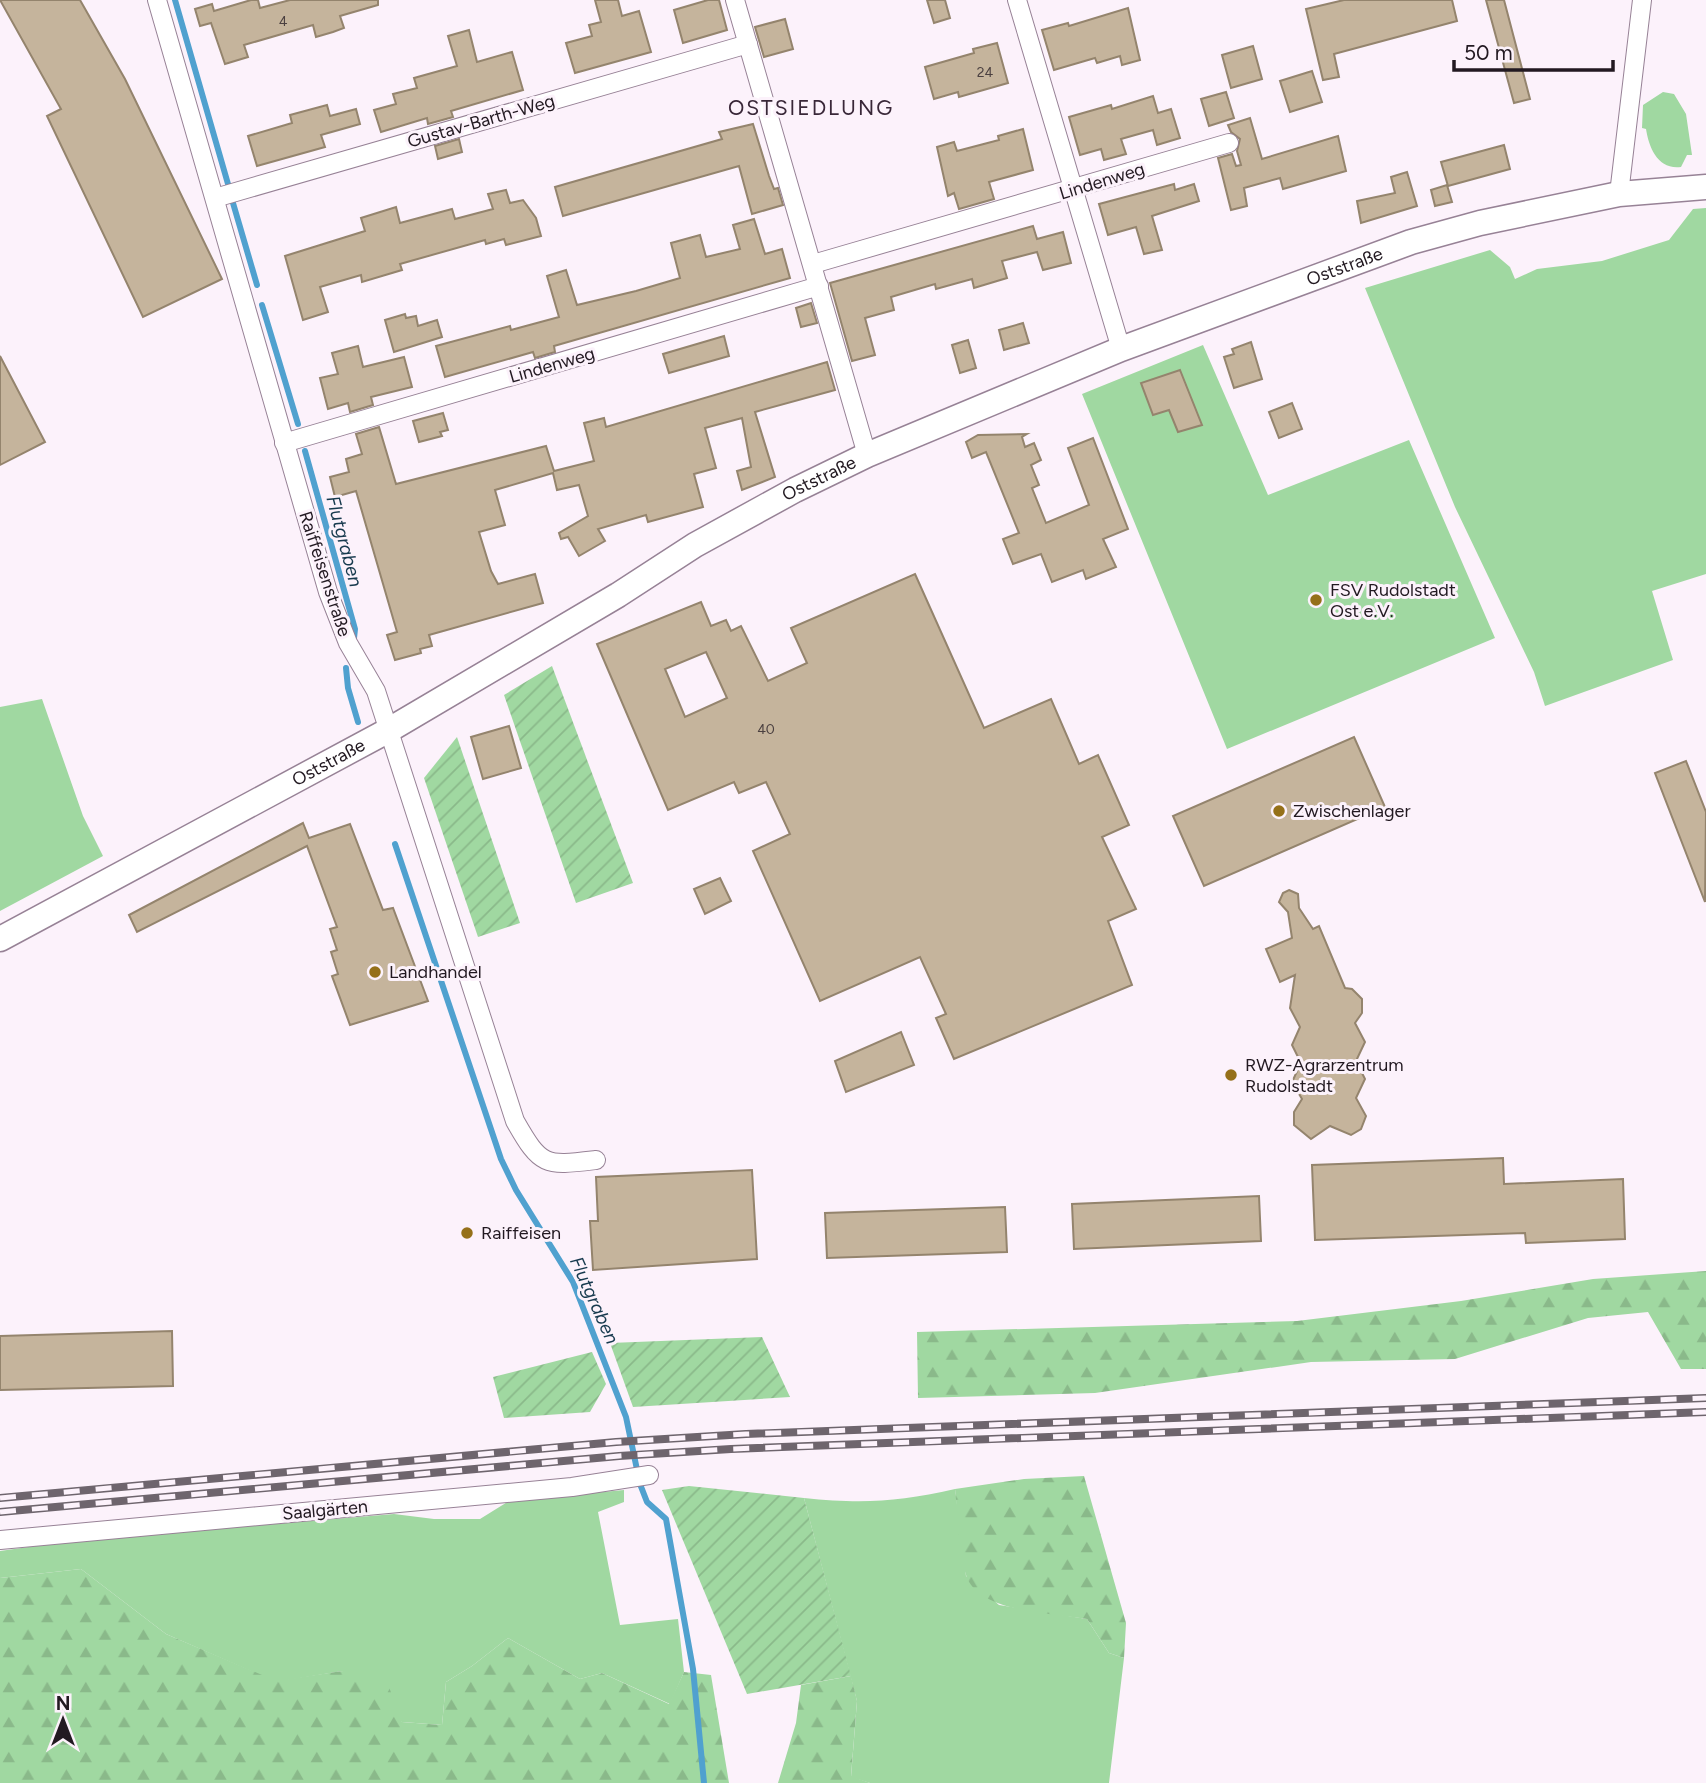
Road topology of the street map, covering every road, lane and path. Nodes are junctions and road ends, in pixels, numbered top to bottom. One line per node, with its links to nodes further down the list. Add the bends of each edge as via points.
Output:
1 (157, 0): 10 (street, Raiffeisenstraße)
2 (735, 0): 5 (street)
3 (1017, 0): 8 (street)
4 (1642, 0): 9 (street)
5 (748, 44): 10 (street, Gustav-Barth-Weg); 11 (street)
6 (1229, 143): 8 (street, Lindenweg)
7 (1706, 187): 9 (street, Oststraße)
8 (1074, 191): 11 (street, Lindenweg); 13 (street)
9 (1619, 194): 13 (street, Oststraße, via 1412,242)
10 (215, 198): 14 (street, Raiffeisenstraße)
11 (813, 264): 12 (street)
12 (819, 286): 14 (street, Lindenweg); 15 (street)
13 (1121, 349): 15 (street, Oststraße)
14 (284, 443): 16 (street, Raiffeisenstraße, via 328,592 348,643 376,691)
15 (867, 455): 16 (street, Oststraße, via 695,545)
16 (389, 730): 17 (street, Oststraße); 18 (street, Raiffeisenstraße, via 515,1121 530,1148 545,1161)
17 (0, 939)
18 (596, 1160)
19 (649, 1475): 20 (street, Saalgärten, via 572,1487)
20 (0, 1540)

